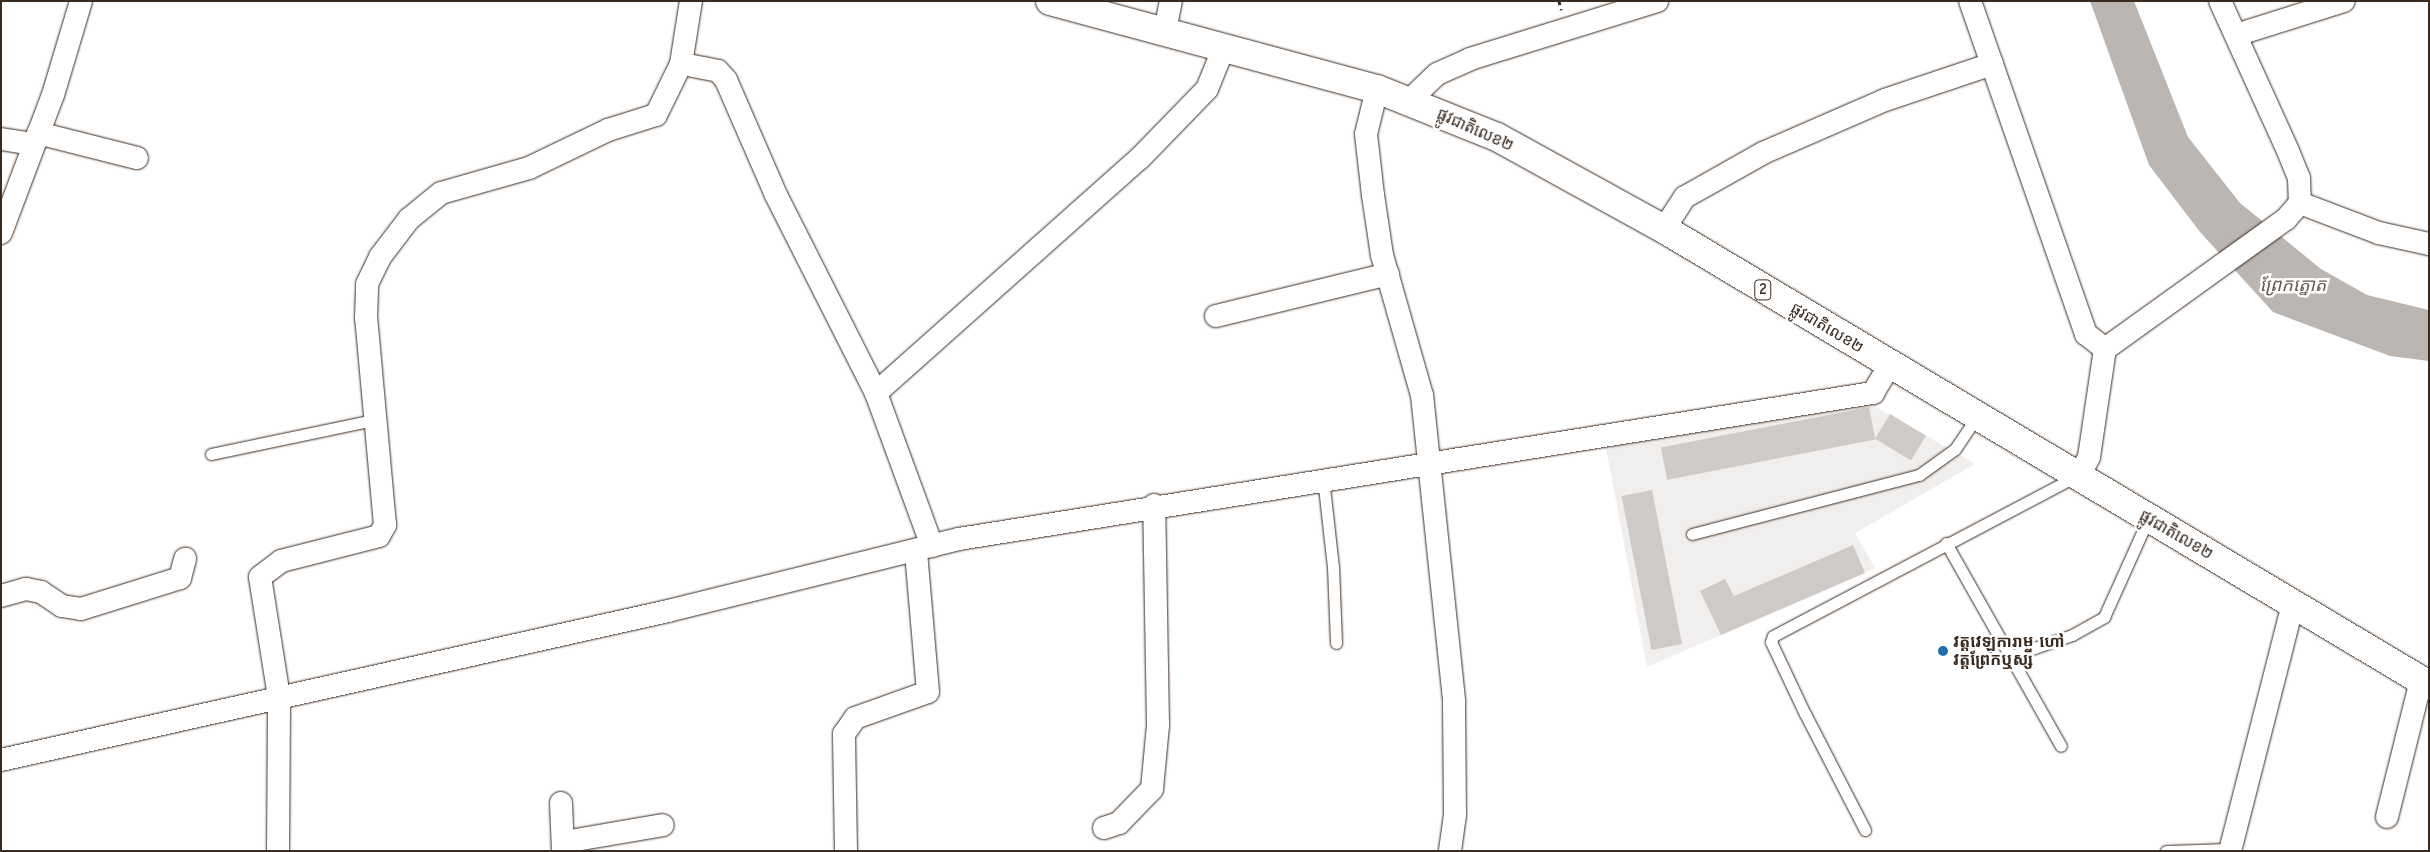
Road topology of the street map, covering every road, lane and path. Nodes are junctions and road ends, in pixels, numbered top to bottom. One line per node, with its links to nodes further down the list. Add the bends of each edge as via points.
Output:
1 (81, 1): 16 (street)
2 (691, 1): 29 (street, via 681,64 656,116 608,130 529,168 441,193 409,219 367,284)
3 (1050, 1): 9 (highway, ផ្លូវជាតិលេខ២ / 2)
4 (1171, 1): 9 (street)
5 (1658, 1): 15 (street, via 1470,59 1437,74)
6 (1970, 1): 12 (street)
7 (2220, 1): 10 (street)
8 (2344, 1): 10 (street)
9 (1164, 31): 11 (highway, ផ្លូវជាតិលេខ២ / 2)
10 (2236, 35): 19 (street, via 2299,178)
11 (1224, 47): 14 (highway, ផ្លូវជាតិលេខ២ / 2); 27 (street, via 1207,89 1140,158)
12 (1992, 64): 20 (street, via 1884,100 1763,153 1685,197); 25 (street, via 2086,334)
13 (693, 66): 27 (street, via 718,70 726,80 776,195)
14 (1377, 89): 15 (highway, ផ្លូវជាតិលេខ២ / 2); 23 (street, via 1366,134)
15 (1409, 101): 20 (highway, ផ្លូវជាតិលេខ២ / 2, via 1497,137)
16 (36, 138): 17 (street); 18 (street); 21 (street)
17 (1, 139)
18 (137, 158)
19 (2293, 211): 22 (street); 25 (street)
20 (1664, 229): 26 (highway, ផ្លូវជាតិលេខ២ / 2)
21 (1, 233)
22 (2429, 244)
23 (1388, 274): 24 (street); 31 (street, via 1422,395)
24 (1216, 316)
25 (2104, 349): 32 (street, via 2089,457)
26 (1889, 366): 28 (highway, ផ្លូវជាតិលេខ២ / 2); 31 (street, via 1873,393)
27 (876, 393): 38 (street)
28 (1977, 416): 32 (highway, ផ្លូវជាតិលេខ២ / 2); 36 (lane, via 1955,449 1919,475)
29 (374, 420): 30 (lane); 45 (street, via 385,525 379,536 281,561 260,577)
30 (211, 454)
31 (1430, 461): 33 (street); 57 (street, via 1454,702 1455,815)
32 (2079, 476): 35 (highway, ផ្លូវជាតិលេខ២ / 2); 37 (lane)
33 (1323, 478): 34 (street); 42 (lane, via 1333,567)
34 (1154, 505): 38 (street); 51 (street, via 1158,724 1152,789 1119,823)
35 (2148, 519): 41 (highway, ផ្លូវជាតិលេខ២ / 2); 43 (lane, via 2104,617 2072,635)
36 (1692, 534)
37 (1946, 543): 43 (lane); 52 (lane, via 1773,636 1771,642 1804,714)
38 (924, 549): 45 (street); 56 (street, via 928,692 856,718 844,734)
39 (185, 560): 40 (street, via 180,578 81,609 62,606 41,592 26,589)
40 (1, 596)
41 (2293, 604): 44 (highway, ផ្លូវជាតិលេខ២ / 2); 54 (street)
42 (1336, 643)
43 (2010, 656): 46 (lane)
44 (2425, 683): 49 (street)
45 (279, 697): 47 (street); 55 (street)
46 (2061, 746)
47 (1, 760)
48 (561, 803): 53 (street)
49 (2387, 817)
50 (663, 825): 53 (street)
51 (1104, 828)
52 (1865, 830)
53 (563, 847)
54 (2230, 850): 58 (lane)
55 (278, 851)
56 (846, 851)
57 (1450, 851)
58 (2166, 851)

